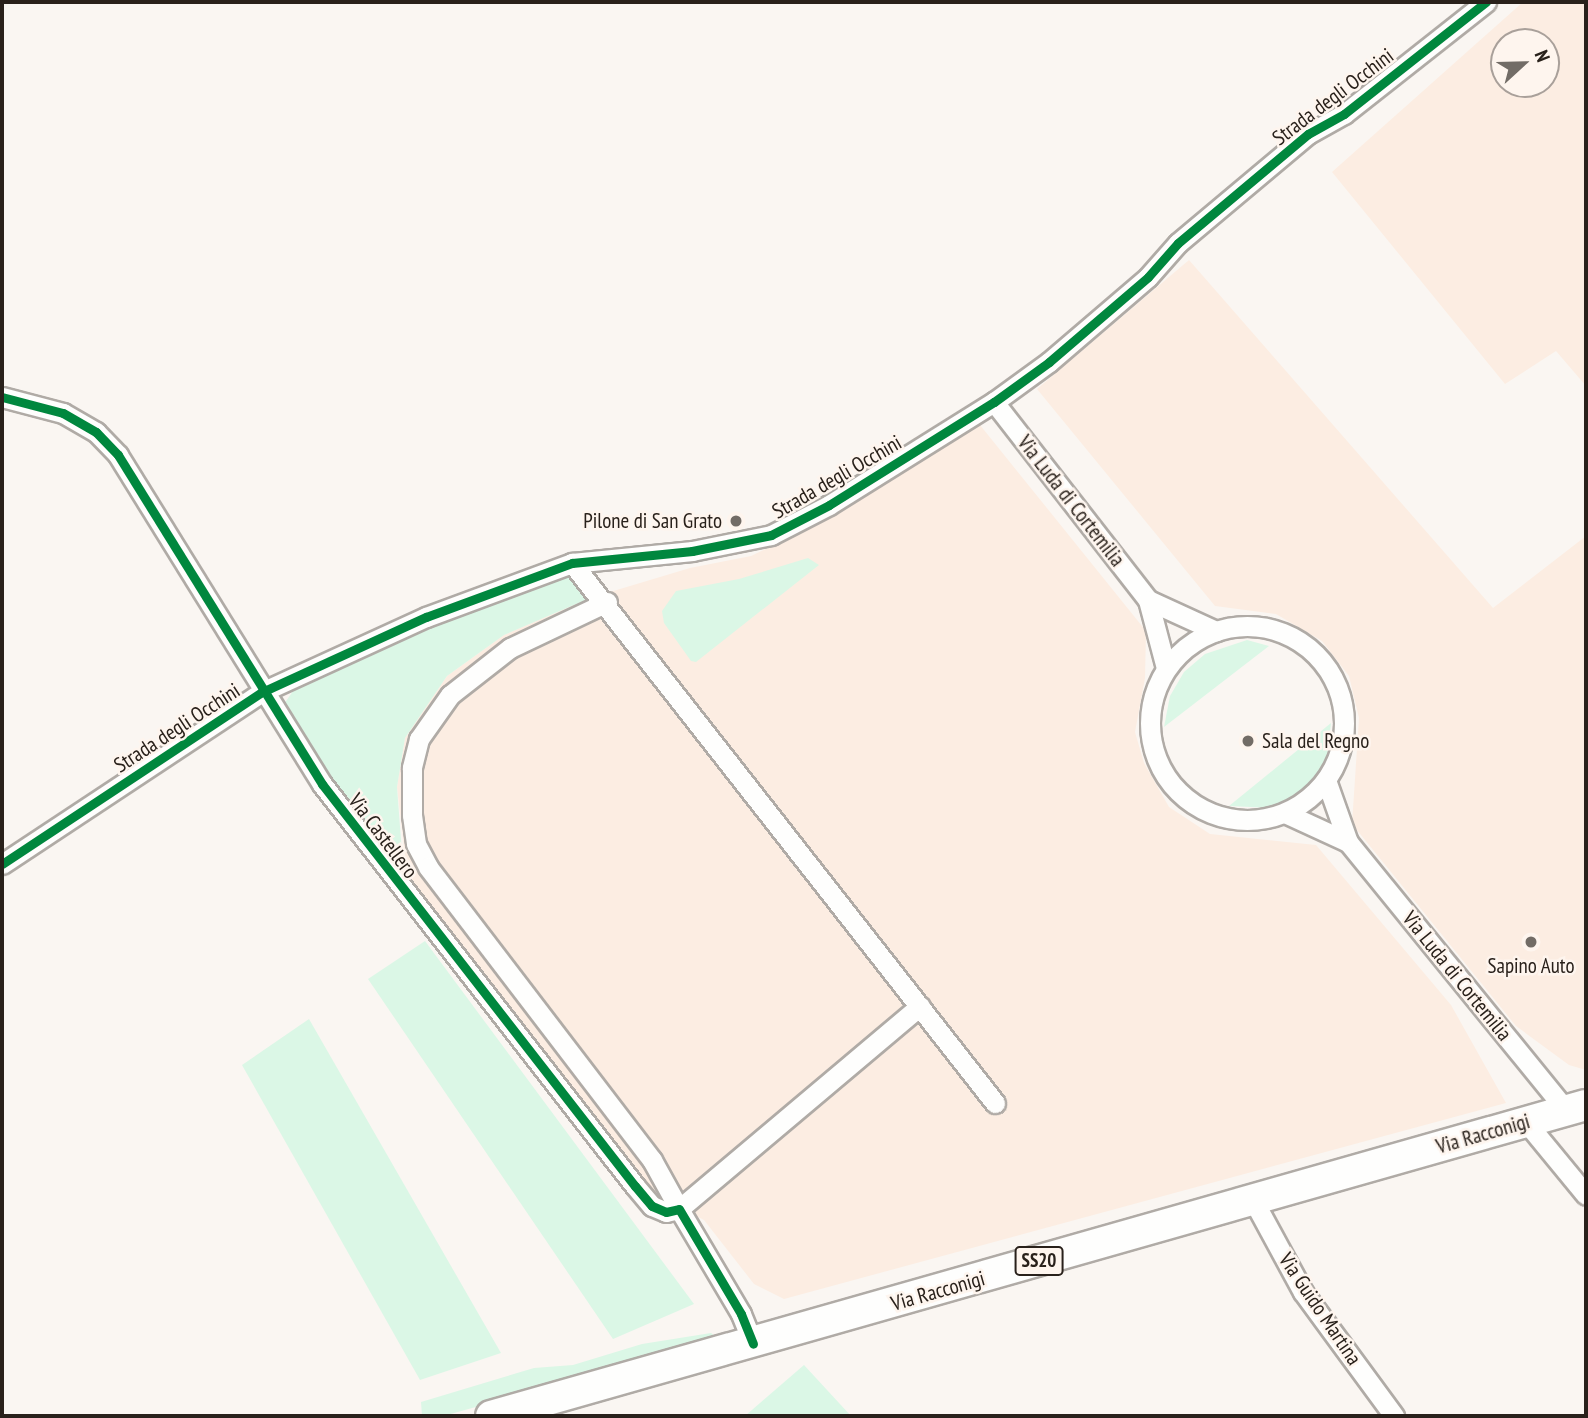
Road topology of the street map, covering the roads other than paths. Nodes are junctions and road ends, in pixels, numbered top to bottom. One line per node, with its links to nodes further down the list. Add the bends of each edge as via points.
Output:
1 (1486, 2): 3 (street, Strada degli Occhini, via 1344,114 1308,134 1178,243 1148,277 1059,354)
2 (2, 397): 9 (street, Via Castellero, via 63,413 96,432 118,455)
3 (994, 402): 4 (street, Strada degli Occhini, via 840,498 771,535 692,551); 5 (street, Via Luda di Cortemilia)
4 (572, 563): 6 (street); 9 (street, Strada degli Occhini, via 426,617)
5 (1148, 600): 7 (street, Via Luda di Cortemilia); 8 (street, Via Luda di Cortemilia)
6 (607, 602): 14 (street); 20 (street, via 510,648 450,695 419,739 412,768 412,815 416,844 428,867 652,1160)
7 (1216, 631): 8 (street, via 1180,652); 10 (street, via 1242,626 1269,628 1316,655 1332,677 1343,716 1339,756)
8 (1166, 668): 11 (street, via 1153,696 1149,727 1155,758 1171,785 1195,806 1224,818 1255,821)
9 (262, 692): 13 (street, Strada degli Occhini); 20 (street, Via Castellero, via 322,784 412,904 635,1186 652,1206 666,1212)
10 (1326, 780): 11 (street); 12 (street, Via Luda di Cortemilia)
11 (1285, 813): 12 (street, Via Luda di Cortemilia)
12 (1348, 842): 16 (street, Via Luda di Cortemilia)
13 (2, 864)
14 (920, 1006): 15 (street); 20 (street)
15 (995, 1103)
16 (1576, 1107): 17 (main road, Via Racconigi / SS20)
17 (1526, 1122): 18 (street); 19 (main road, Via Racconigi / SS20)
18 (1586, 1195)
19 (1252, 1198): 21 (main road, Via Racconigi / SS20); 23 (street, Via Guido Martina, via 1303,1292)
20 (679, 1209): 21 (street, via 741,1314)
21 (753, 1345): 22 (main road, Via Racconigi / SS20)
22 (491, 1416)
23 (1395, 1416)

